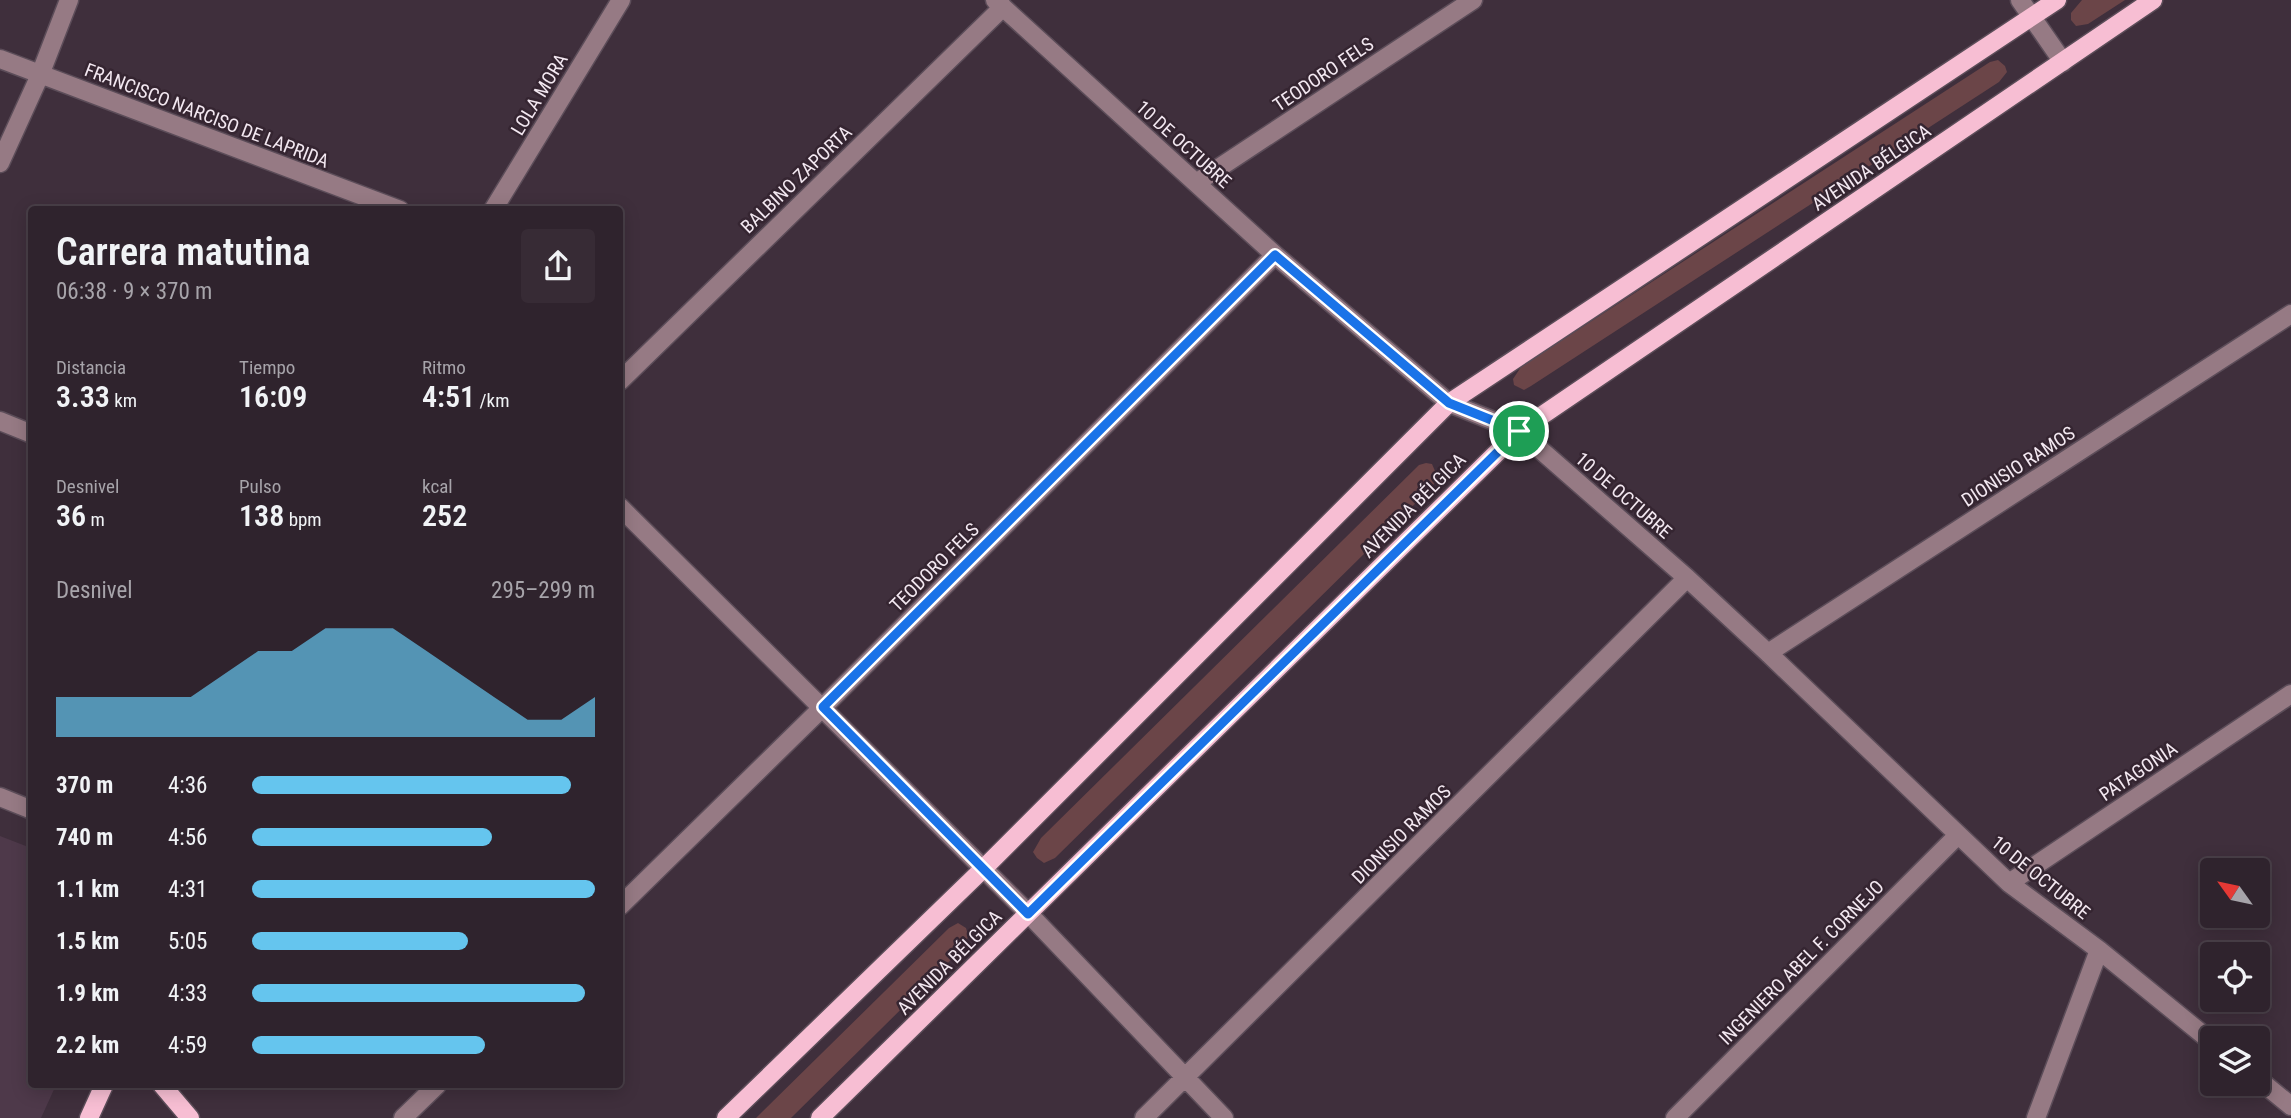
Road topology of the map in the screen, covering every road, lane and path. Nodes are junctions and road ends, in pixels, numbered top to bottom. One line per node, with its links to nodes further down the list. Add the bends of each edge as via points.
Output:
1 (69, 0): 11 (street)
2 (621, 0): 15 (street, LOLA MORA)
3 (1473, 0): 13 (street, TEODORO FELS)
4 (2020, 0): 8 (street)
5 (2057, 0): 8 (main road, AVENIDA BÉLGICA)
6 (2153, 0): 10 (main road, AVENIDA BÉLGICA)
7 (999, 4): 13 (street, 10 DE OCTUBRE); 18 (street, BALBINO ZAPORTA)
8 (2032, 18): 10 (street); 19 (main road, AVENIDA BÉLGICA)
9 (0, 59): 11 (street, FRANCISCO NARCISO DE LAPRIDA)
10 (2063, 62): 21 (main road, AVENIDA BÉLGICA)
11 (40, 75): 12 (street); 14 (street, FRANCISCO NARCISO DE LAPRIDA)
12 (0, 163)
13 (1196, 183): 16 (street, 10 DE OCTUBRE)
14 (389, 206)
15 (495, 206)
16 (1275, 255): 19 (street, 10 DE OCTUBRE); 27 (street, TEODORO FELS)
17 (2291, 314): 25 (street, DIONISIO RAMOS)
18 (623, 379)
19 (1449, 403): 21 (street, 10 DE OCTUBRE); 31 (main road, AVENIDA BÉLGICA)
20 (0, 421): 22 (street)
21 (1519, 431): 24 (street, 10 DE OCTUBRE); 34 (main road, AVENIDA BÉLGICA)
22 (28, 432)
23 (623, 510): 27 (street)
24 (1687, 578): 25 (street, 10 DE OCTUBRE); 37 (street, DIONISIO RAMOS)
25 (1768, 653): 30 (street, 10 DE OCTUBRE)
26 (2291, 694): 32 (street, PATAGONIA)
27 (823, 707): 31 (street); 33 (street, TEODORO FELS)
28 (0, 797): 29 (street)
29 (28, 808)
30 (1958, 835): 32 (street, 10 DE OCTUBRE); 50 (street, INGENIERO ABEL F. CORNEJO)
31 (983, 869): 34 (street); 46 (main road, AVENIDA BÉLGICA)
32 (2009, 883): 35 (street, 10 DE OCTUBRE)
33 (623, 903)
34 (1028, 914): 37 (street); 47 (main road, AVENIDA BÉLGICA)
35 (2099, 950): 36 (street, 10 DE OCTUBRE); 51 (street)
36 (2200, 1032)
37 (1185, 1078): 48 (street, DIONISIO RAMOS); 49 (street)
38 (103, 1088): 43 (main road)
39 (165, 1088): 44 (main road)
40 (434, 1088): 45 (street)
41 (2270, 1089): 42 (street)
42 (2291, 1106)
43 (89, 1118)
44 (190, 1118)
45 (403, 1118)
46 (726, 1118)
47 (820, 1118)
48 (1144, 1118)
49 (1224, 1118)
50 (1675, 1118)
51 (2036, 1118)

